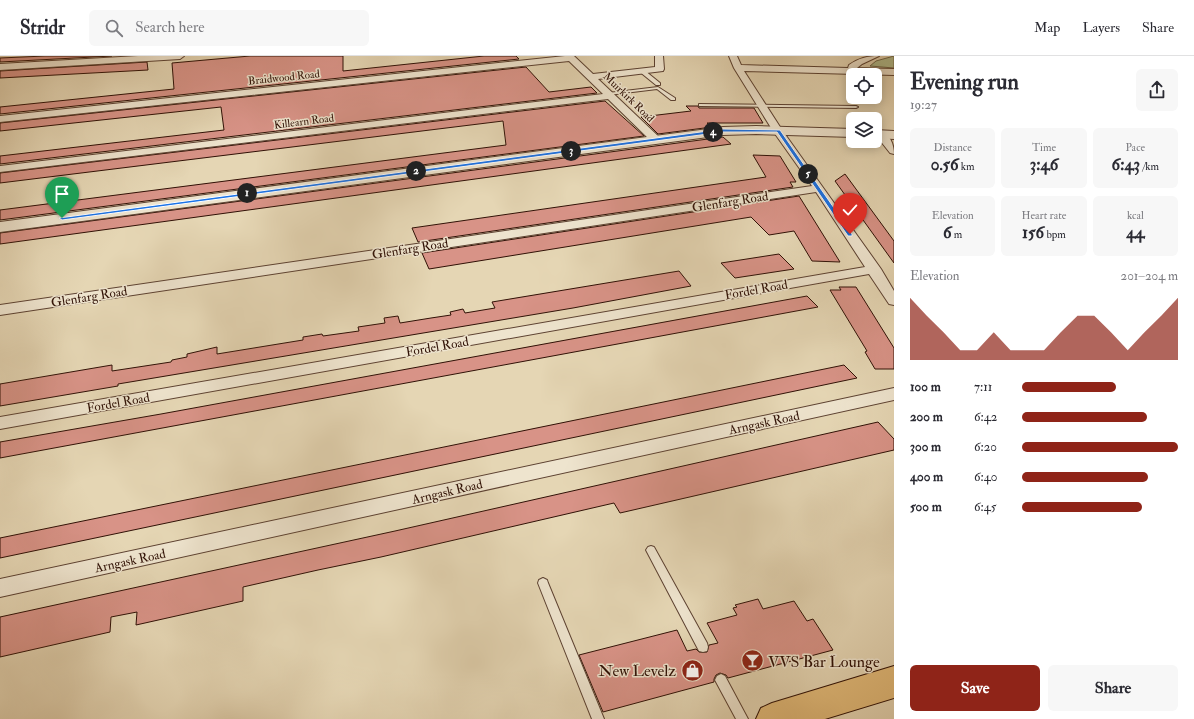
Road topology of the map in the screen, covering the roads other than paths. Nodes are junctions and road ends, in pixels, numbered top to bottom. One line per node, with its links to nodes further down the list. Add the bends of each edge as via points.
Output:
1 (31, 56): 8 (street)
2 (180, 56): 7 (street)
3 (659, 56): 12 (street, via 660,69)
4 (734, 56): 10 (street)
5 (875, 56): 11 (street, via 854,64)
6 (570, 57): 16 (street, Muirkirk Road); 23 (street, Braidwood Road)
7 (136, 58): 8 (street)
8 (28, 66): 9 (street)
9 (0, 67)
10 (738, 68): 13 (street); 21 (street)
11 (852, 68)
12 (642, 71): 16 (street); 17 (lane)
13 (846, 71)
14 (882, 72): 15 (street)
15 (894, 72)
16 (591, 77): 18 (street, Muirkirk Road)
17 (658, 84)
18 (610, 95): 19 (lane, via 658,88); 28 (street, Muirkirk Road); 31 (street, Killearn Road)
19 (673, 99)
20 (701, 105): 21 (lane)
21 (761, 105): 22 (lane); 24 (street)
22 (856, 107)
23 (0, 119)
24 (778, 131): 25 (street); 28 (street, via 728,130); 32 (street)
25 (846, 133)
26 (882, 134): 27 (street)
27 (894, 135)
28 (655, 139): 33 (street)
29 (882, 139): 30 (street)
30 (894, 151)
31 (0, 169)
32 (819, 188): 34 (street); 36 (street, Glenfarg Road)
33 (0, 226)
34 (874, 269): 35 (street); 38 (street, Fordel Road)
35 (894, 301)
36 (0, 310)
37 (894, 394): 41 (street, Arngask Road)
38 (0, 422)
39 (651, 550): 42 (lane)
40 (543, 583): 46 (lane)
41 (0, 588)
42 (703, 647)
43 (721, 680): 47 (lane)
44 (894, 682): 45 (highway)
45 (808, 714): 48 (highway)
46 (598, 719)
47 (742, 719)
48 (772, 719)

